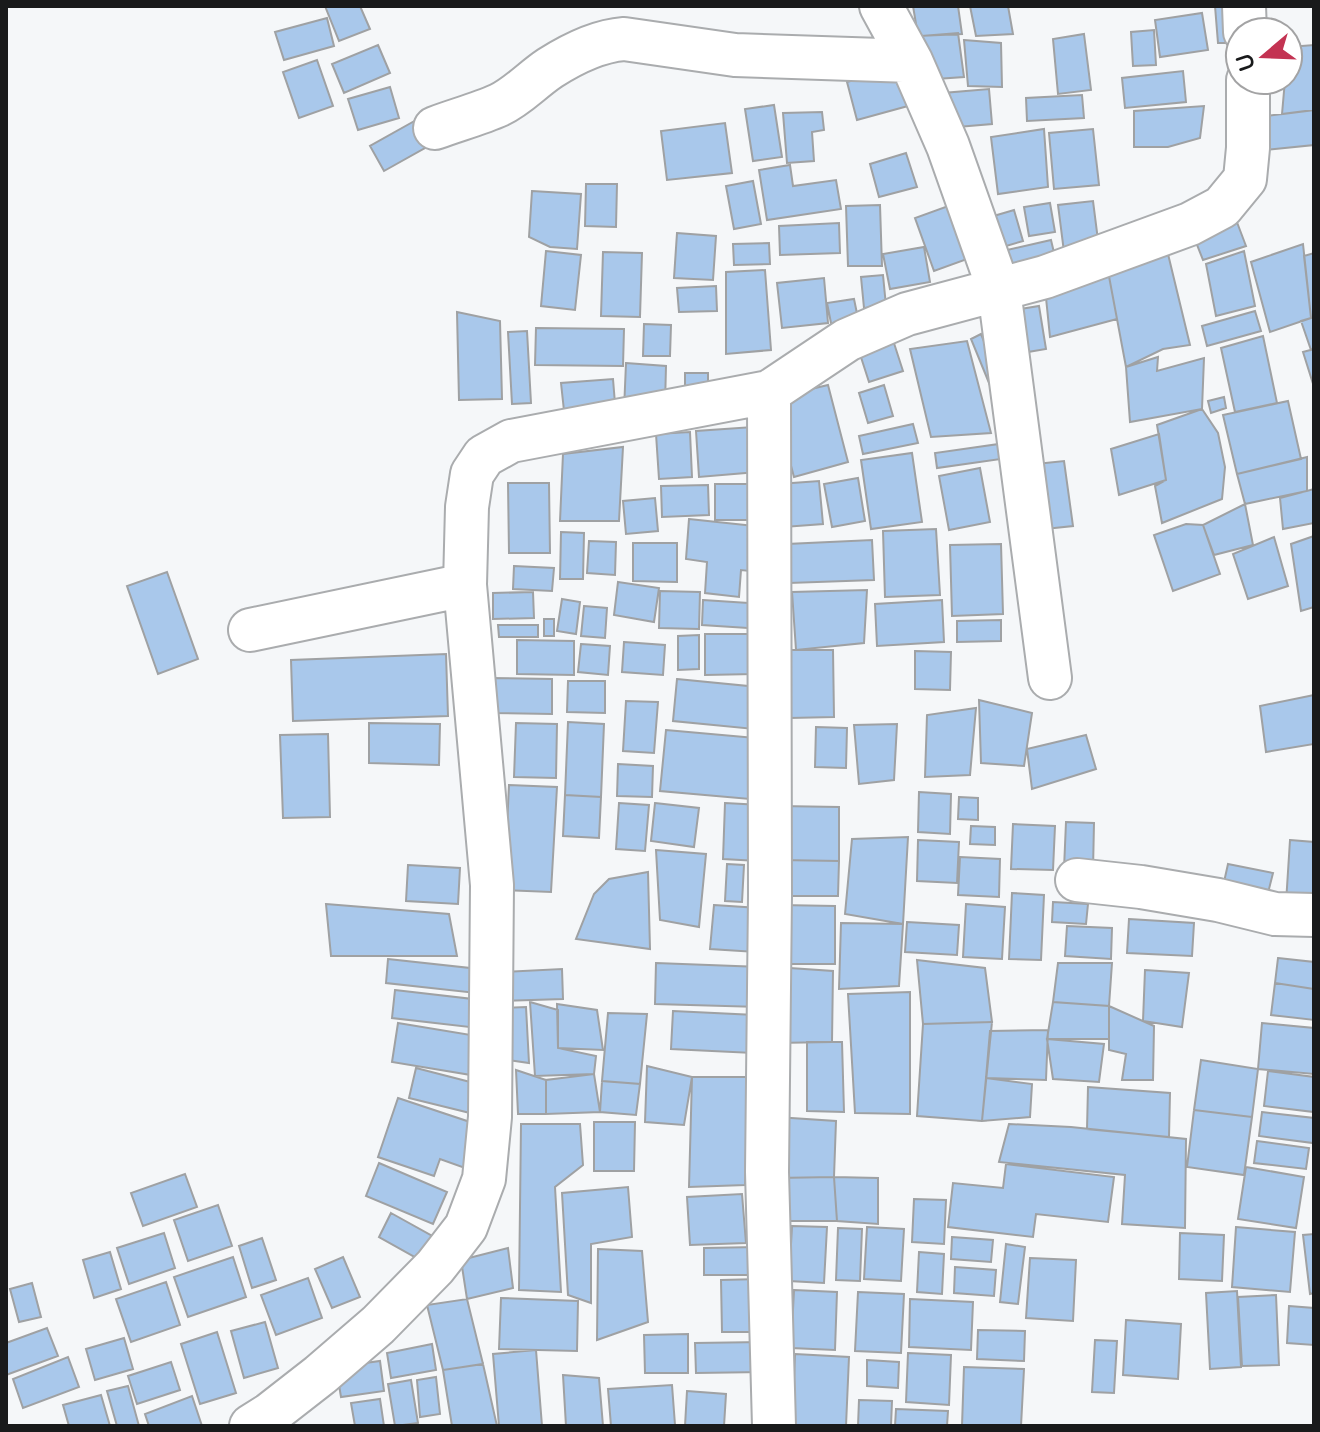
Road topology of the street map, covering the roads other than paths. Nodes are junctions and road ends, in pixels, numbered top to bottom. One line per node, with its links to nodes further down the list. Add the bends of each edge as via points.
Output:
1 (881, 6): 2 (street)
2 (911, 61): 4 (street, via 735,55 613,40 571,56 499,105); 5 (street, via 948,146)
3 (1248, 96): 5 (street, via 1245,179 1222,207 1148,240)
4 (435, 128)
5 (999, 290): 6 (street, via 907,314 847,340); 9 (street)
6 (769, 392): 7 (street, via 511,441 484,456 472,474 467,507); 13 (street, via 767,1172)
7 (465, 585): 8 (street); 12 (street, via 492,885 490,1117 484,1179 466,1227 435,1267 378,1325)
8 (250, 630)
9 (1050, 678)
10 (1077, 880): 11 (street, via 1218,900 1275,914)
11 (1314, 915)
12 (251, 1426)
13 (774, 1426)

